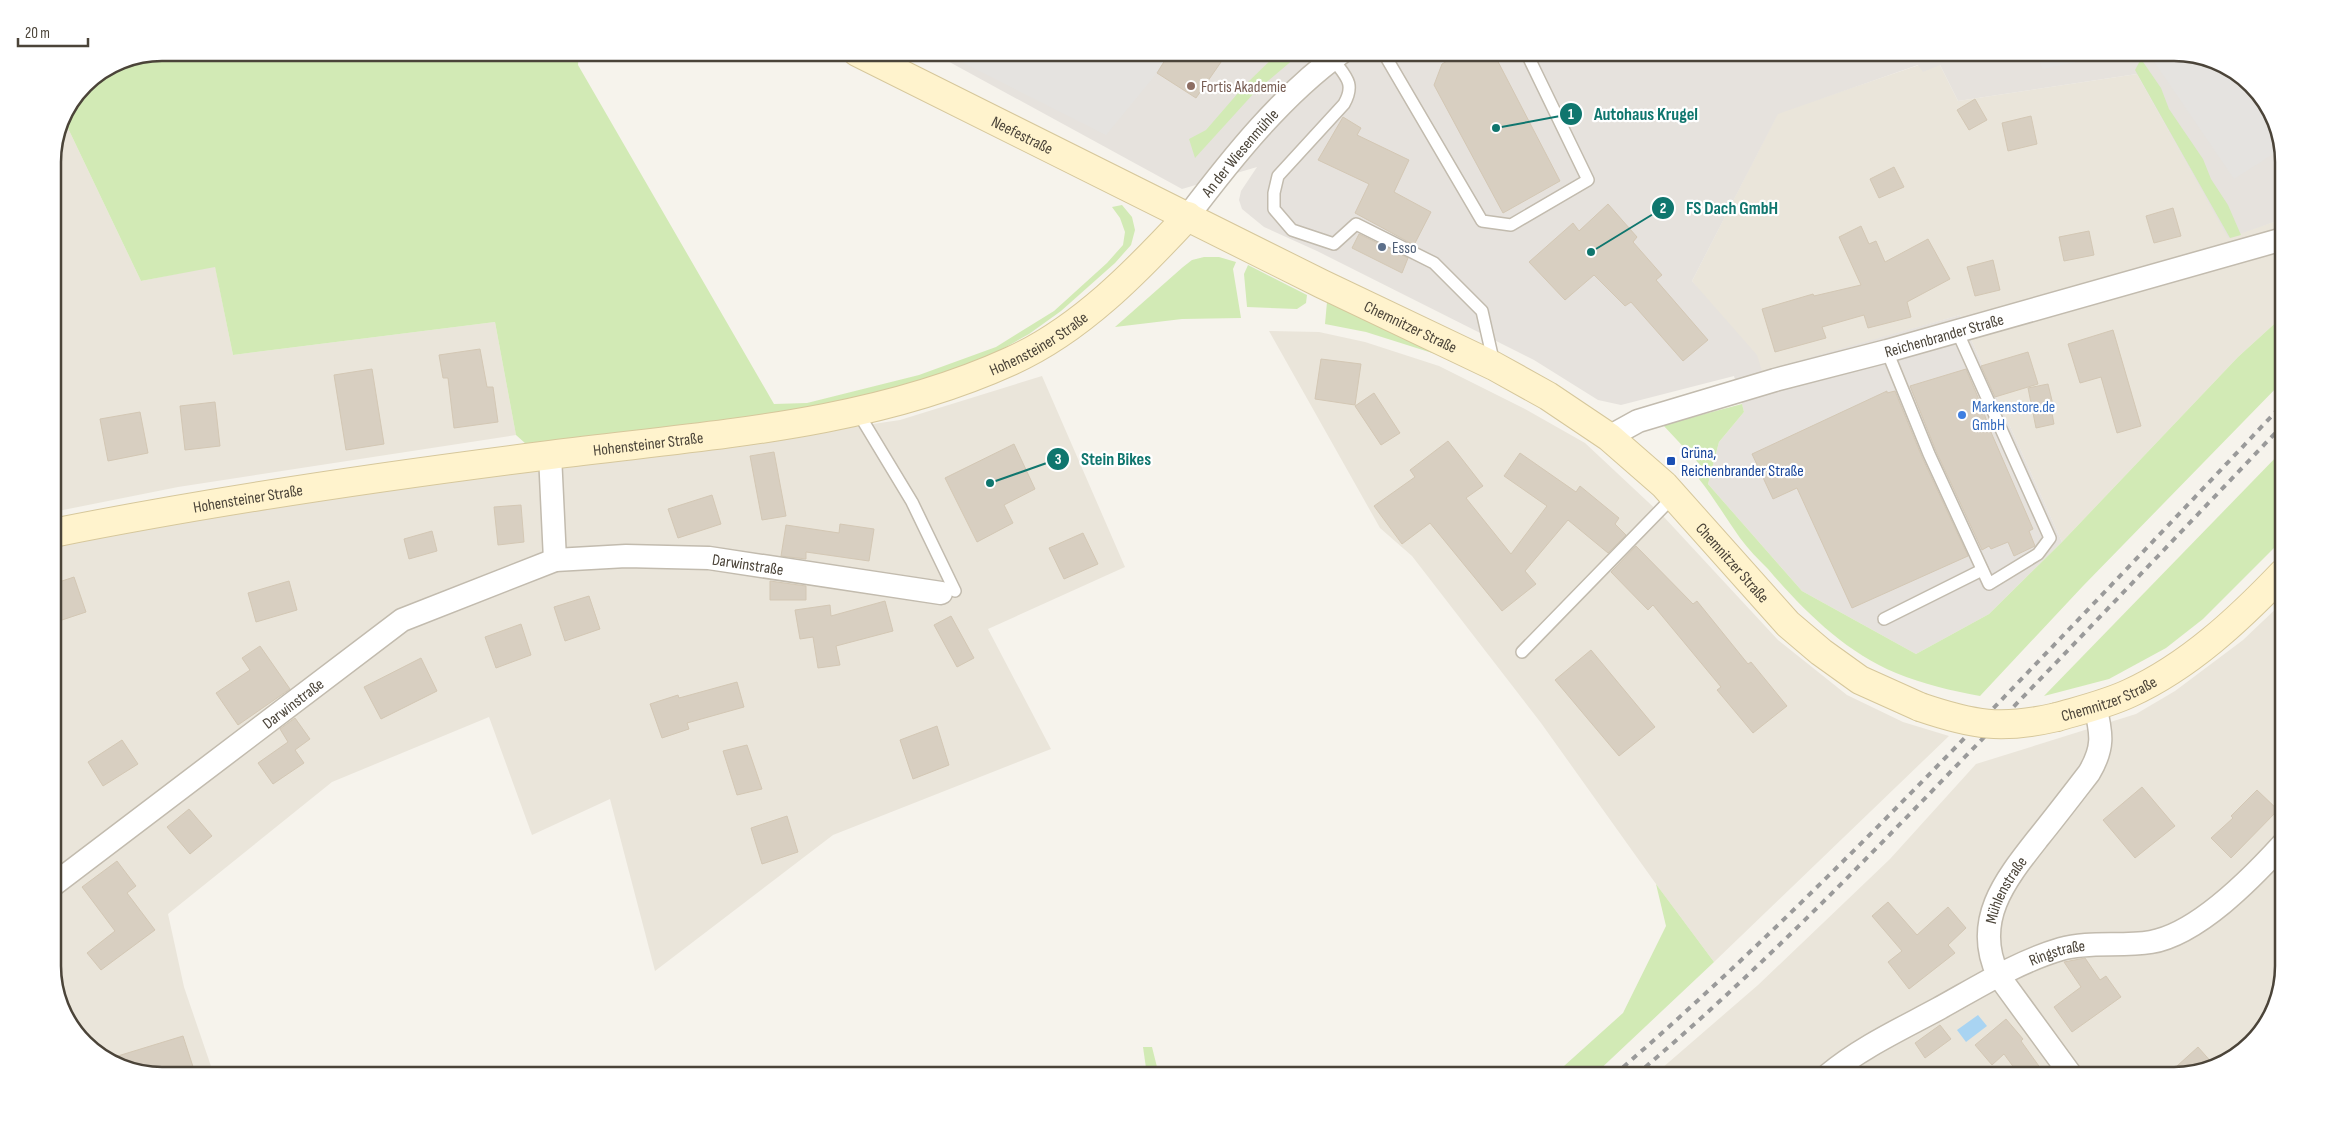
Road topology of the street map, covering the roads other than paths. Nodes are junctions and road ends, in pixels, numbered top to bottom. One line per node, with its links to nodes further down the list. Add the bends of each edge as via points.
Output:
1 (876, 61): 6 (main road, Neefestraße)
2 (1332, 61): 6 (street, An der Wiesenmühle, via 1300,87 1226,166)
3 (1340, 61): 10 (lane, via 1349,81 1350,94 1278,176 1274,209 1292,230 1300,233 1334,244 1356,224 1434,263 1482,310)
4 (1388, 61): 5 (lane, via 1482,221 1511,224 1588,180)
5 (1530, 61)
6 (1188, 216): 10 (main road, Chemnitzer Straße); 11 (main road, Hohensteiner Straße, via 1100,302 1058,335 1013,360 959,382 903,401)
7 (2275, 241): 8 (street, Reichenbrander Straße)
8 (1957, 331): 9 (street, Reichenbrander Straße); 17 (lane, via 2050,538 2038,554 1989,584)
9 (1887, 351): 12 (street, Reichenbrander Straße, via 1638,421); 17 (lane)
10 (1494, 366): 12 (main road, Chemnitzer Straße, via 1548,396)
11 (856, 410): 13 (main road, Hohensteiner Straße, via 770,429); 19 (lane, via 912,502)
12 (1609, 438): 14 (main road, Chemnitzer Straße)
13 (550, 455): 15 (main road, Hohensteiner Straße, via 155,512); 16 (street)
14 (1674, 496): 21 (lane); 22 (main road, Chemnitzer Straße, bridge, via 1782,618 1860,680 1955,719 2004,726 2027,724)
15 (61, 531)
16 (555, 560): 19 (street, Darwinstraße, via 626,556 709,558); 24 (street, Darwinstraße, via 402,620)
17 (1982, 570): 20 (lane)
18 (2275, 580): 22 (main road, Chemnitzer Straße, via 2217,637 2187,660 2129,694)
19 (948, 592)
20 (1884, 619)
21 (1522, 652)
22 (2095, 706): 25 (street, Mühlenstraße, via 2102,741 2098,758 2013,870 1996,899 1988,930 1992,963)
23 (2275, 853): 25 (street, Ringstraße, via 2240,888 2186,930 2170,938 2060,949)
24 (61, 879)
25 (1998, 975): 26 (street, Ringstraße, via 1875,1043); 27 (street, Mühlenstraße)
26 (1841, 1067)
27 (2064, 1067)

